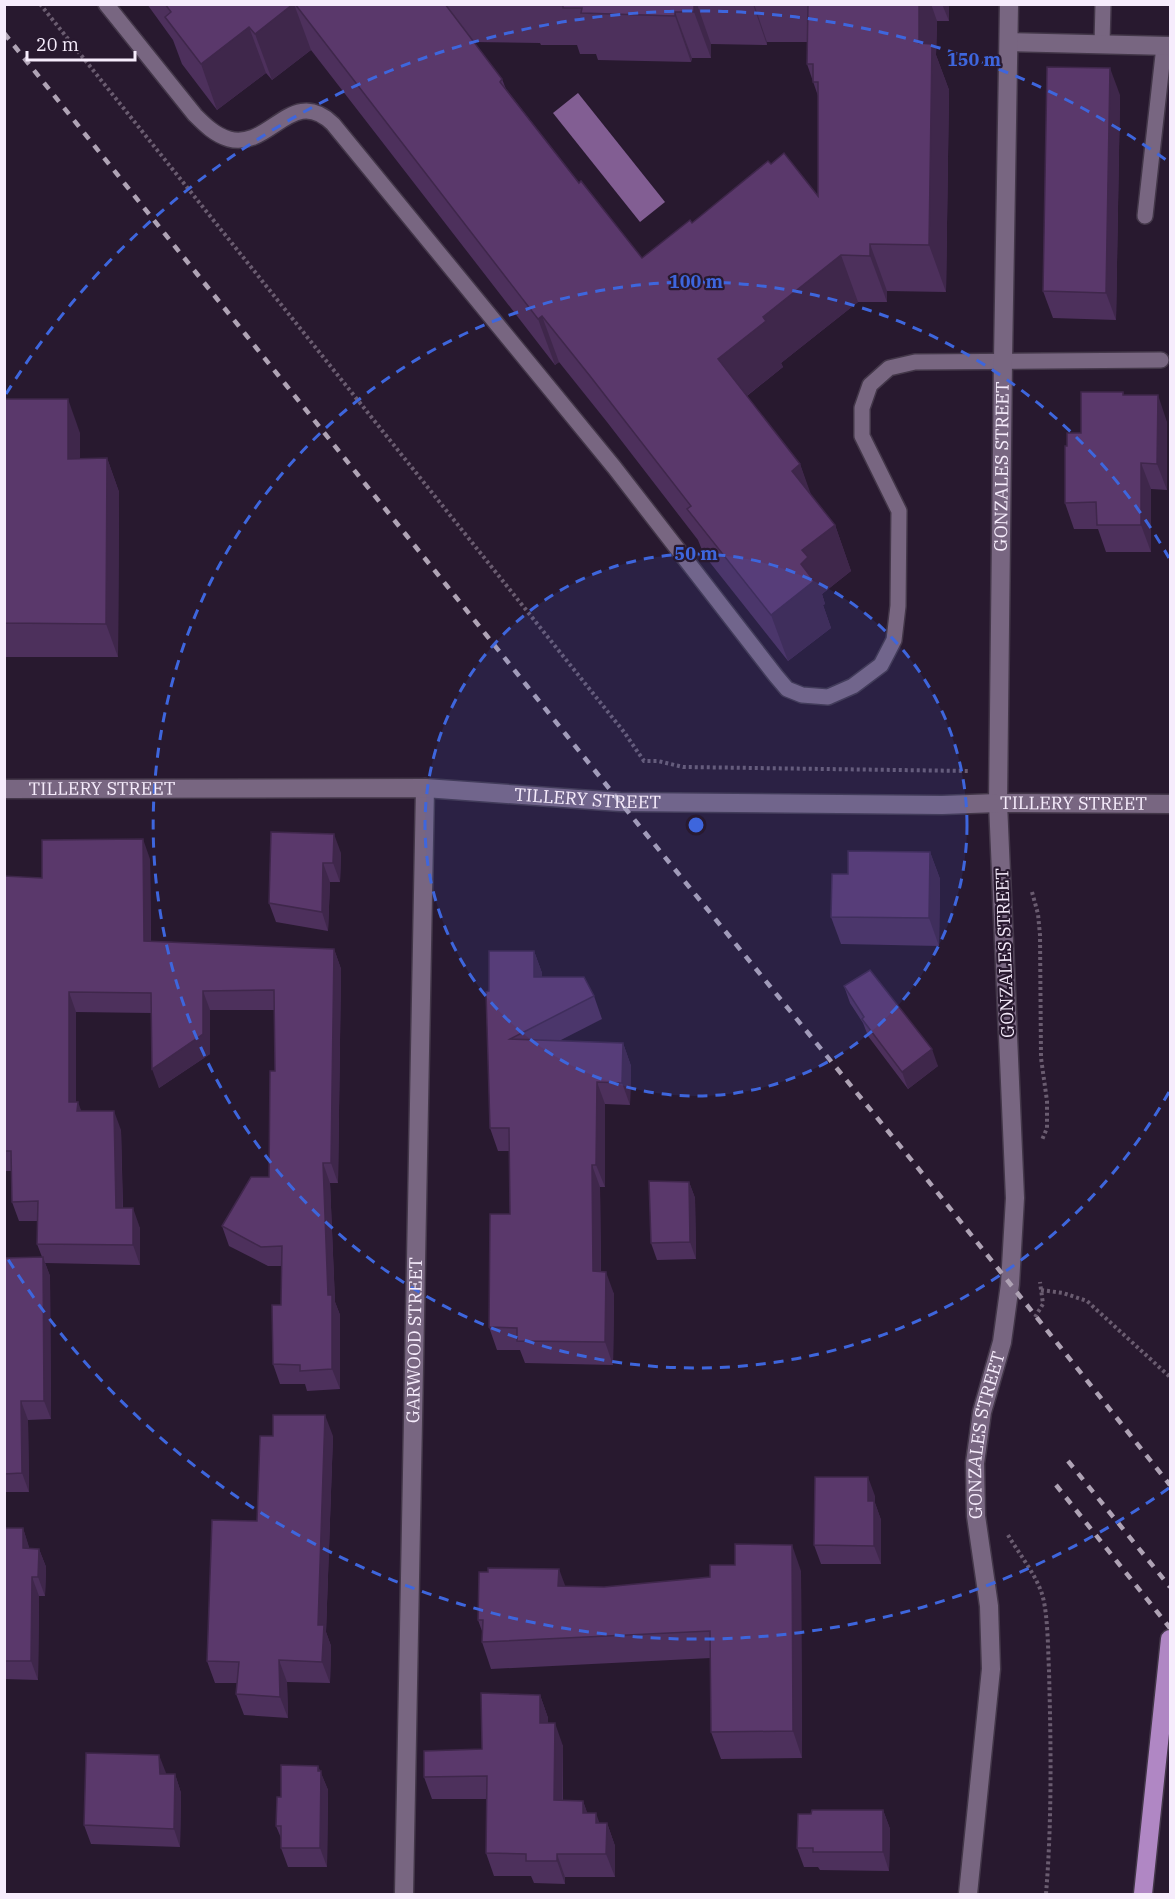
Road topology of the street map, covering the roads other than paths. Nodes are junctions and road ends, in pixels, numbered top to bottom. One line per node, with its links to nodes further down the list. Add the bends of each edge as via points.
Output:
1 (106, 4): 8 (lane, via 195,115 230,140 248,139 298,112 311,110 323,114 614,466 776,676 787,689 802,695 828,697 854,686 881,665 894,640 899,512 862,436 862,408 870,386 890,368 915,362)
2 (1009, 4): 4 (street, GONZALES STREET)
3 (1103, 4): 5 (lane)
4 (1009, 42): 5 (street); 8 (street, GONZALES STREET)
5 (1102, 44): 6 (street)
6 (1167, 46): 7 (lane)
7 (1145, 216)
8 (1003, 360): 9 (lane); 12 (street, GONZALES STREET)
9 (1161, 360)
10 (425, 788): 11 (street, TILLERY STREET); 12 (street, TILLERY STREET, via 620,802); 15 (street, GARWOOD STREET)
11 (4, 789)
12 (998, 803): 13 (street, TILLERY STREET); 16 (street, GONZALES STREET, via 1015,1198 1002,1342 982,1412 975,1463 976,1516 989,1606 991,1669)
13 (1170, 804)
14 (1170, 1639): 17 (main road)
15 (404, 1894)
16 (968, 1894)
17 (1143, 1894)

